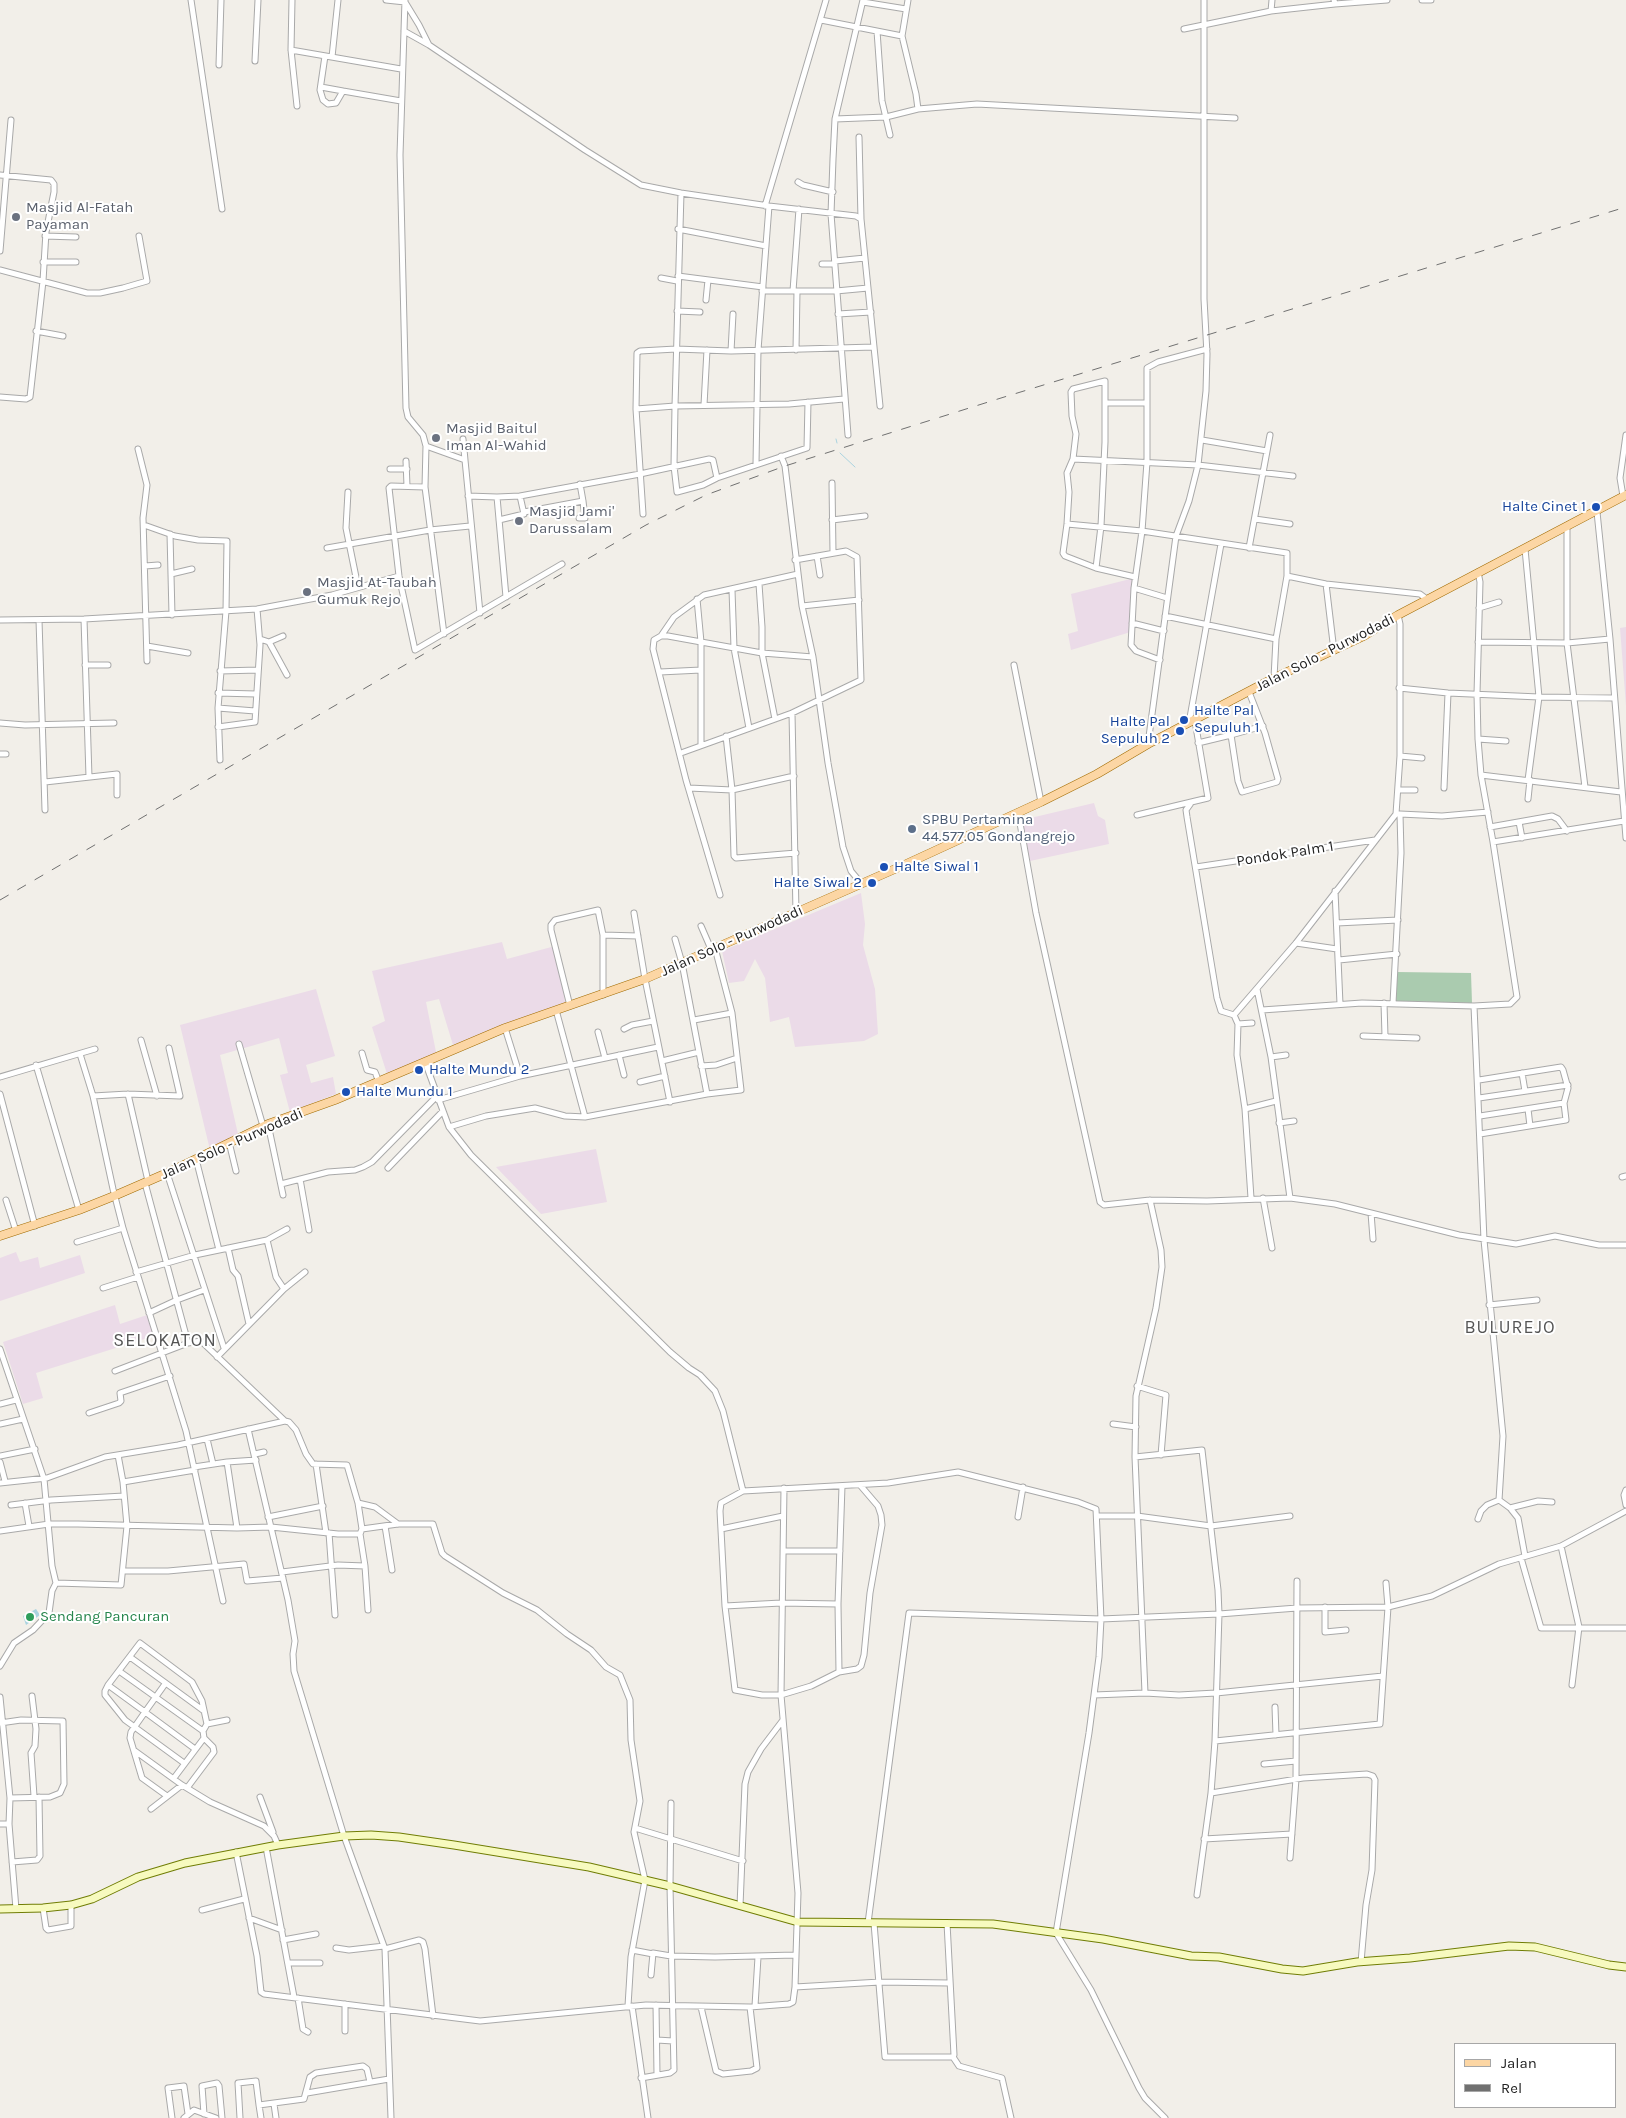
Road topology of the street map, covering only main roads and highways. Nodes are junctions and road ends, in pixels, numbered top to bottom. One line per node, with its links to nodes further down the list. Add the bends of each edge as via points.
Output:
1 (1625, 496): 2 (main road, Jalan Solo - Purwodadi, via 1478,572 1364,636 1274,678 1042,802 645,979 505,1028 335,1100 266,1125 114,1196 35,1226)
2 (0, 1235)

